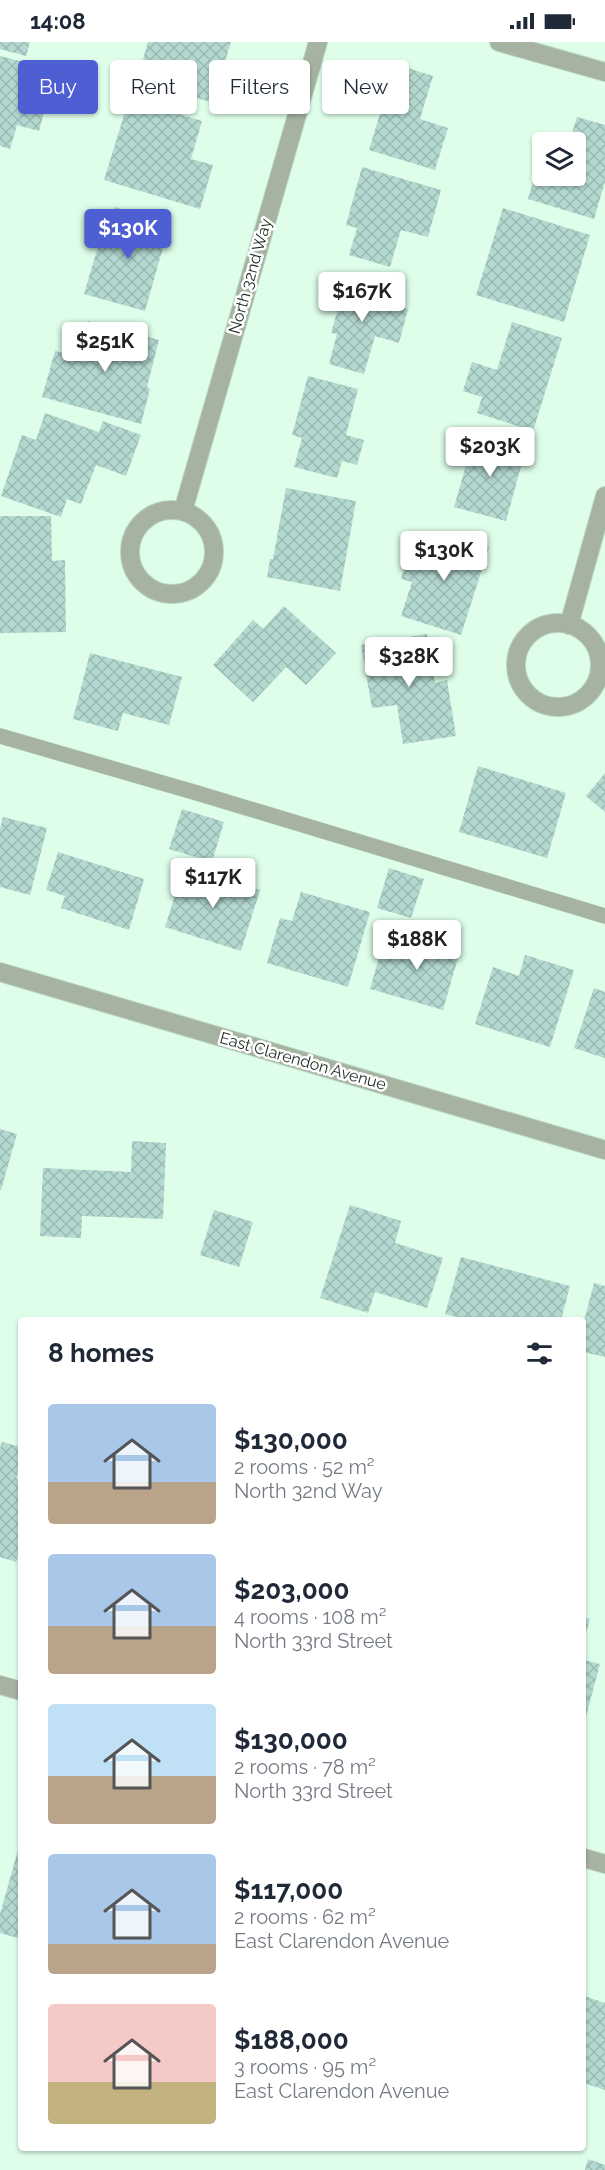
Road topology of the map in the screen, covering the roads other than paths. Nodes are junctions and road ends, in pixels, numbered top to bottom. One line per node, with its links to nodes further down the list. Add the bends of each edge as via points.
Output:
1 (318, 42): 5 (street, North 32nd Way)
2 (499, 42): 3 (street)
3 (605, 72)
4 (605, 496): 6 (street)
5 (183, 511): 5 (street, via 156,512 135,530 131,543 130,557 138,576 166,594 194,588 212,566 213,539 206,526)
6 (569, 625): 6 (street, via 542,626 521,644 516,657 520,684 538,703 552,707 573,705 590,693 597,681 600,667 592,640)
7 (0, 736): 8 (lane)
8 (605, 916)
9 (0, 972): 10 (street, East Clarendon Avenue)
10 (605, 1150)
11 (0, 1685): 12 (street)
12 (18, 1690)
13 (586, 1859): 14 (street)
14 (605, 1864)

